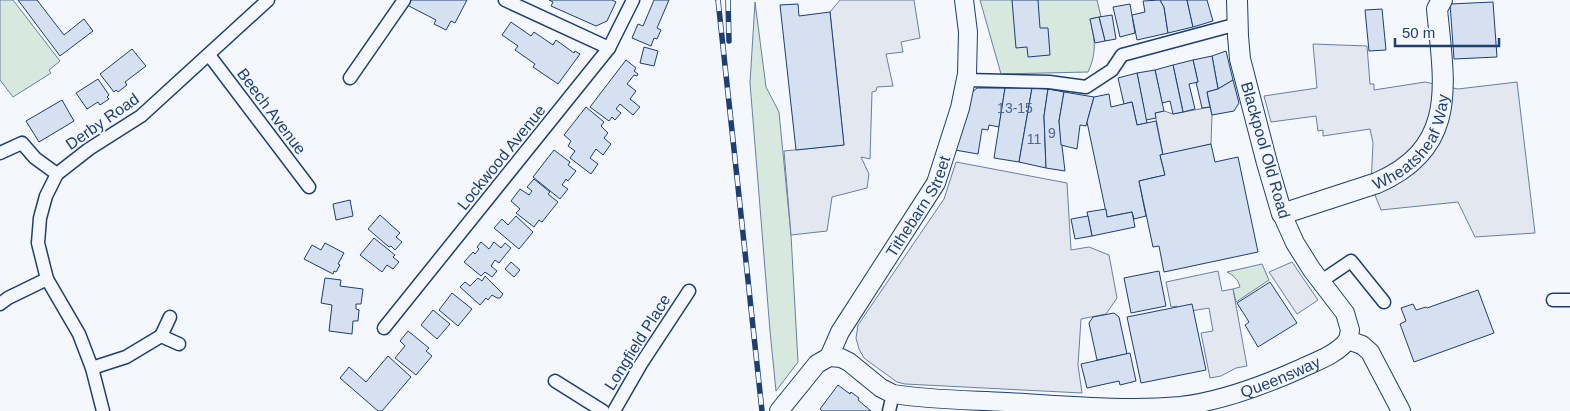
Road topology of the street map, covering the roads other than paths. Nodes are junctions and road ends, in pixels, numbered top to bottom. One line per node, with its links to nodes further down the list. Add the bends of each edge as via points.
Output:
1 (268, 0): 10 (street, Derby Road)
2 (404, 0): 11 (street)
3 (506, 0): 9 (street)
4 (633, 0): 9 (street, Lockwood Avenue)
5 (964, 0): 12 (main road, Tithebarn Street, via 969,55)
6 (1237, 0): 8 (main road, Blackpool Old Road)
7 (1436, 3): 16 (main road, Wheatsheaf Way, via 1442,104 1433,138 1425,149 1407,167 1378,183)
8 (1237, 26): 12 (street, via 1122,55 1112,70 1086,87 1049,82); 16 (main road, Blackpool Old Road, via 1240,59)
9 (609, 48): 26 (street, Lockwood Avenue)
10 (209, 54): 14 (street, Derby Road, via 141,116); 15 (street, Beech Avenue)
11 (350, 78)
12 (966, 80): 25 (main road, Tithebarn Street, via 936,183)
13 (0, 153): 14 (street, via 22,143 35,158)
14 (57, 174): 17 (street, Derby Road, via 40,218 38,243)
15 (309, 187)
16 (1282, 214): 18 (main road, Blackpool Old Road, via 1299,250)
17 (47, 279): 23 (street); 32 (street, Derby Road, via 80,334)
18 (1320, 282): 22 (street, via 1351,261); 28 (main road, Blackpool Old Road, via 1345,313 1350,330)
19 (688, 291): 38 (street, Longfield Place)
20 (1553, 300): 21 (street)
21 (1570, 300)
22 (1384, 302)
23 (0, 304)
24 (170, 317): 27 (street)
25 (846, 324): 30 (main road, Tithebarn Street); 31 (main road, Tithebarn Street, via 844,347)
26 (384, 328)
27 (161, 336): 29 (street); 32 (street, via 126,357)
28 (1348, 340): 35 (main road, Queensway, via 1342,348 1281,378 1216,399); 40 (main road, via 1370,352)
29 (179, 344)
30 (829, 356): 31 (main road, Queensway); 39 (main road, Tithebarn Street, via 817,364)
31 (849, 362): 34 (main road, Queensway, via 881,388)
32 (92, 368): 36 (street, Derby Road)
33 (555, 381): 37 (street)
34 (891, 403): 35 (main road, Queensway)
35 (1166, 409)
36 (103, 411)
37 (604, 411)
38 (614, 411)
39 (779, 411)
40 (1401, 411)

